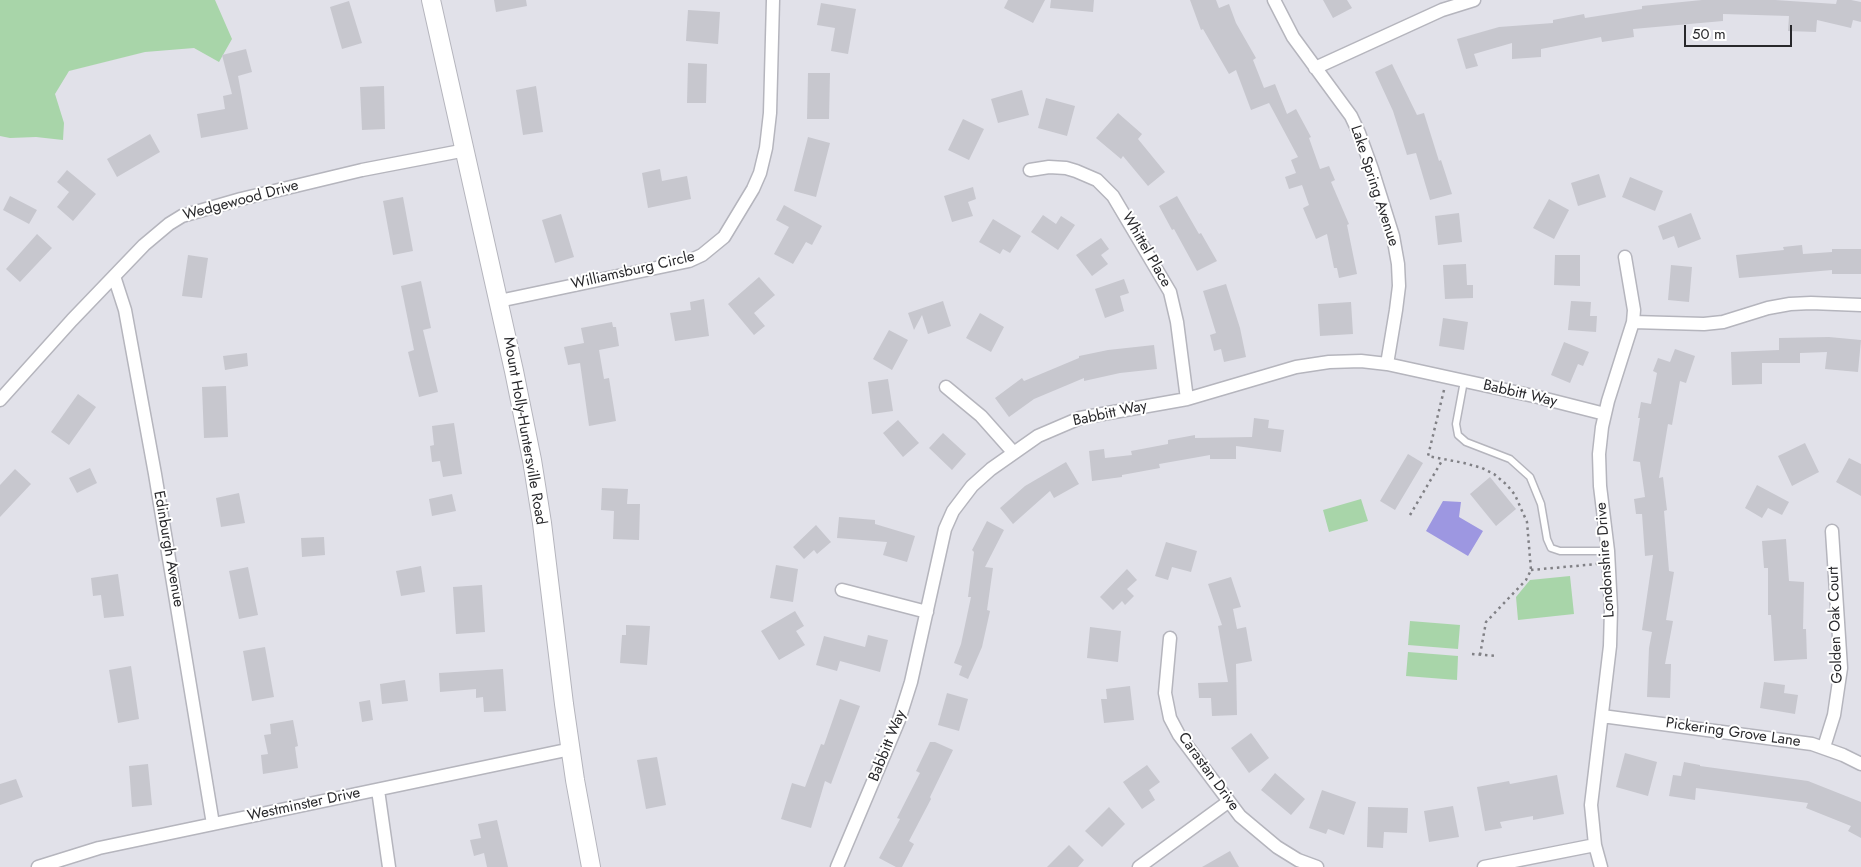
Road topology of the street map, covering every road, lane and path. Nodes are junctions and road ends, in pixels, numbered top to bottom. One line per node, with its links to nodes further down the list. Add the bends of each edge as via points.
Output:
1 (432, 0): 6 (main road, Mount Holly-Huntersville Road)
2 (773, 0): 10 (street, Williamsburg Circle, via 766,148 753,189 724,237 689,261)
3 (1274, 0): 5 (street, Lake Spring Avenue, via 1293,38)
4 (1474, 0): 5 (street, via 1442,10)
5 (1315, 68): 13 (street, Lake Spring Avenue, via 1351,116 1359,133 1393,236 1399,286)
6 (466, 150): 9 (street, Wedgewood Drive, via 362,170 192,213 169,224); 10 (main road, Mount Holly-Huntersville Road)
7 (1030, 170): 17 (street, Whittel Place, via 1049,167 1076,171 1096,180 1113,196 1170,292)
8 (1625, 256): 12 (street, Londonshire Drive)
9 (114, 276): 18 (street, Wedgewood Drive); 39 (street, Edinburgh Avenue, via 125,310 155,474)
10 (499, 301): 35 (main road, Mount Holly-Huntersville Road, via 533,469)
11 (1861, 305): 12 (street, via 1790,304 1704,324)
12 (1633, 322): 19 (street, Londonshire Drive)
13 (1387, 364): 14 (street, Babbitt Way); 17 (street, Babbitt Way, via 1362,361 1296,367)
14 (1464, 381): 19 (street, Babbitt Way); 24 (lane, via 1456,424 1458,435 1466,442 1510,459 1530,477 1541,504 1547,540 1552,548 1560,551)
15 (946, 387): 20 (street, via 982,416)
16 (1444, 390): 21 (path, via 1428,456)
17 (1187, 399): 20 (street, Babbitt Way, via 1080,418 1038,436)
18 (0, 400)
19 (1605, 414): 24 (street, Londonshire Drive, via 1599,454)
20 (1013, 452): 28 (street, Babbitt Way, via 972,486 953,510 945,529)
21 (1443, 458): 22 (path); 26 (path, via 1482,468 1507,485 1521,506 1526,522)
22 (1410, 515)
23 (1832, 530): 34 (street, Golden Oak Court, via 1841,668 1834,715)
24 (1608, 551): 33 (street, Londonshire Drive, via 1610,646)
25 (1596, 564): 26 (path)
26 (1531, 570): 31 (path, via 1526,580 1486,622)
27 (842, 590): 28 (street)
28 (927, 612): 44 (street, Babbitt Way, via 899,720)
29 (1170, 638): 38 (street, Carastan Drive, via 1165,693 1170,718)
30 (1472, 654): 31 (path)
31 (1480, 655): 32 (path)
32 (1496, 656)
33 (1602, 716): 34 (street, Pickering Grove Lane, via 1736,732); 40 (street, Londonshire Drive, via 1591,805)
34 (1824, 747): 36 (street, Pickering Grove Lane)
35 (571, 749): 37 (street, Westminster Drive); 43 (main road, Mount Holly-Huntersville Road)
36 (1861, 764)
37 (378, 790): 39 (street, Westminster Drive); 42 (street)
38 (1228, 802): 45 (street); 46 (street, Carastan Drive, via 1264,837 1298,860)
39 (213, 824): 41 (street, Westminster Drive, via 99,848)
40 (1595, 845): 47 (street); 48 (street, Londonshire Drive)
41 (38, 867)
42 (389, 867)
43 (592, 867)
44 (837, 867)
45 (1139, 867)
46 (1317, 867)
47 (1484, 867)
48 (1601, 867)

